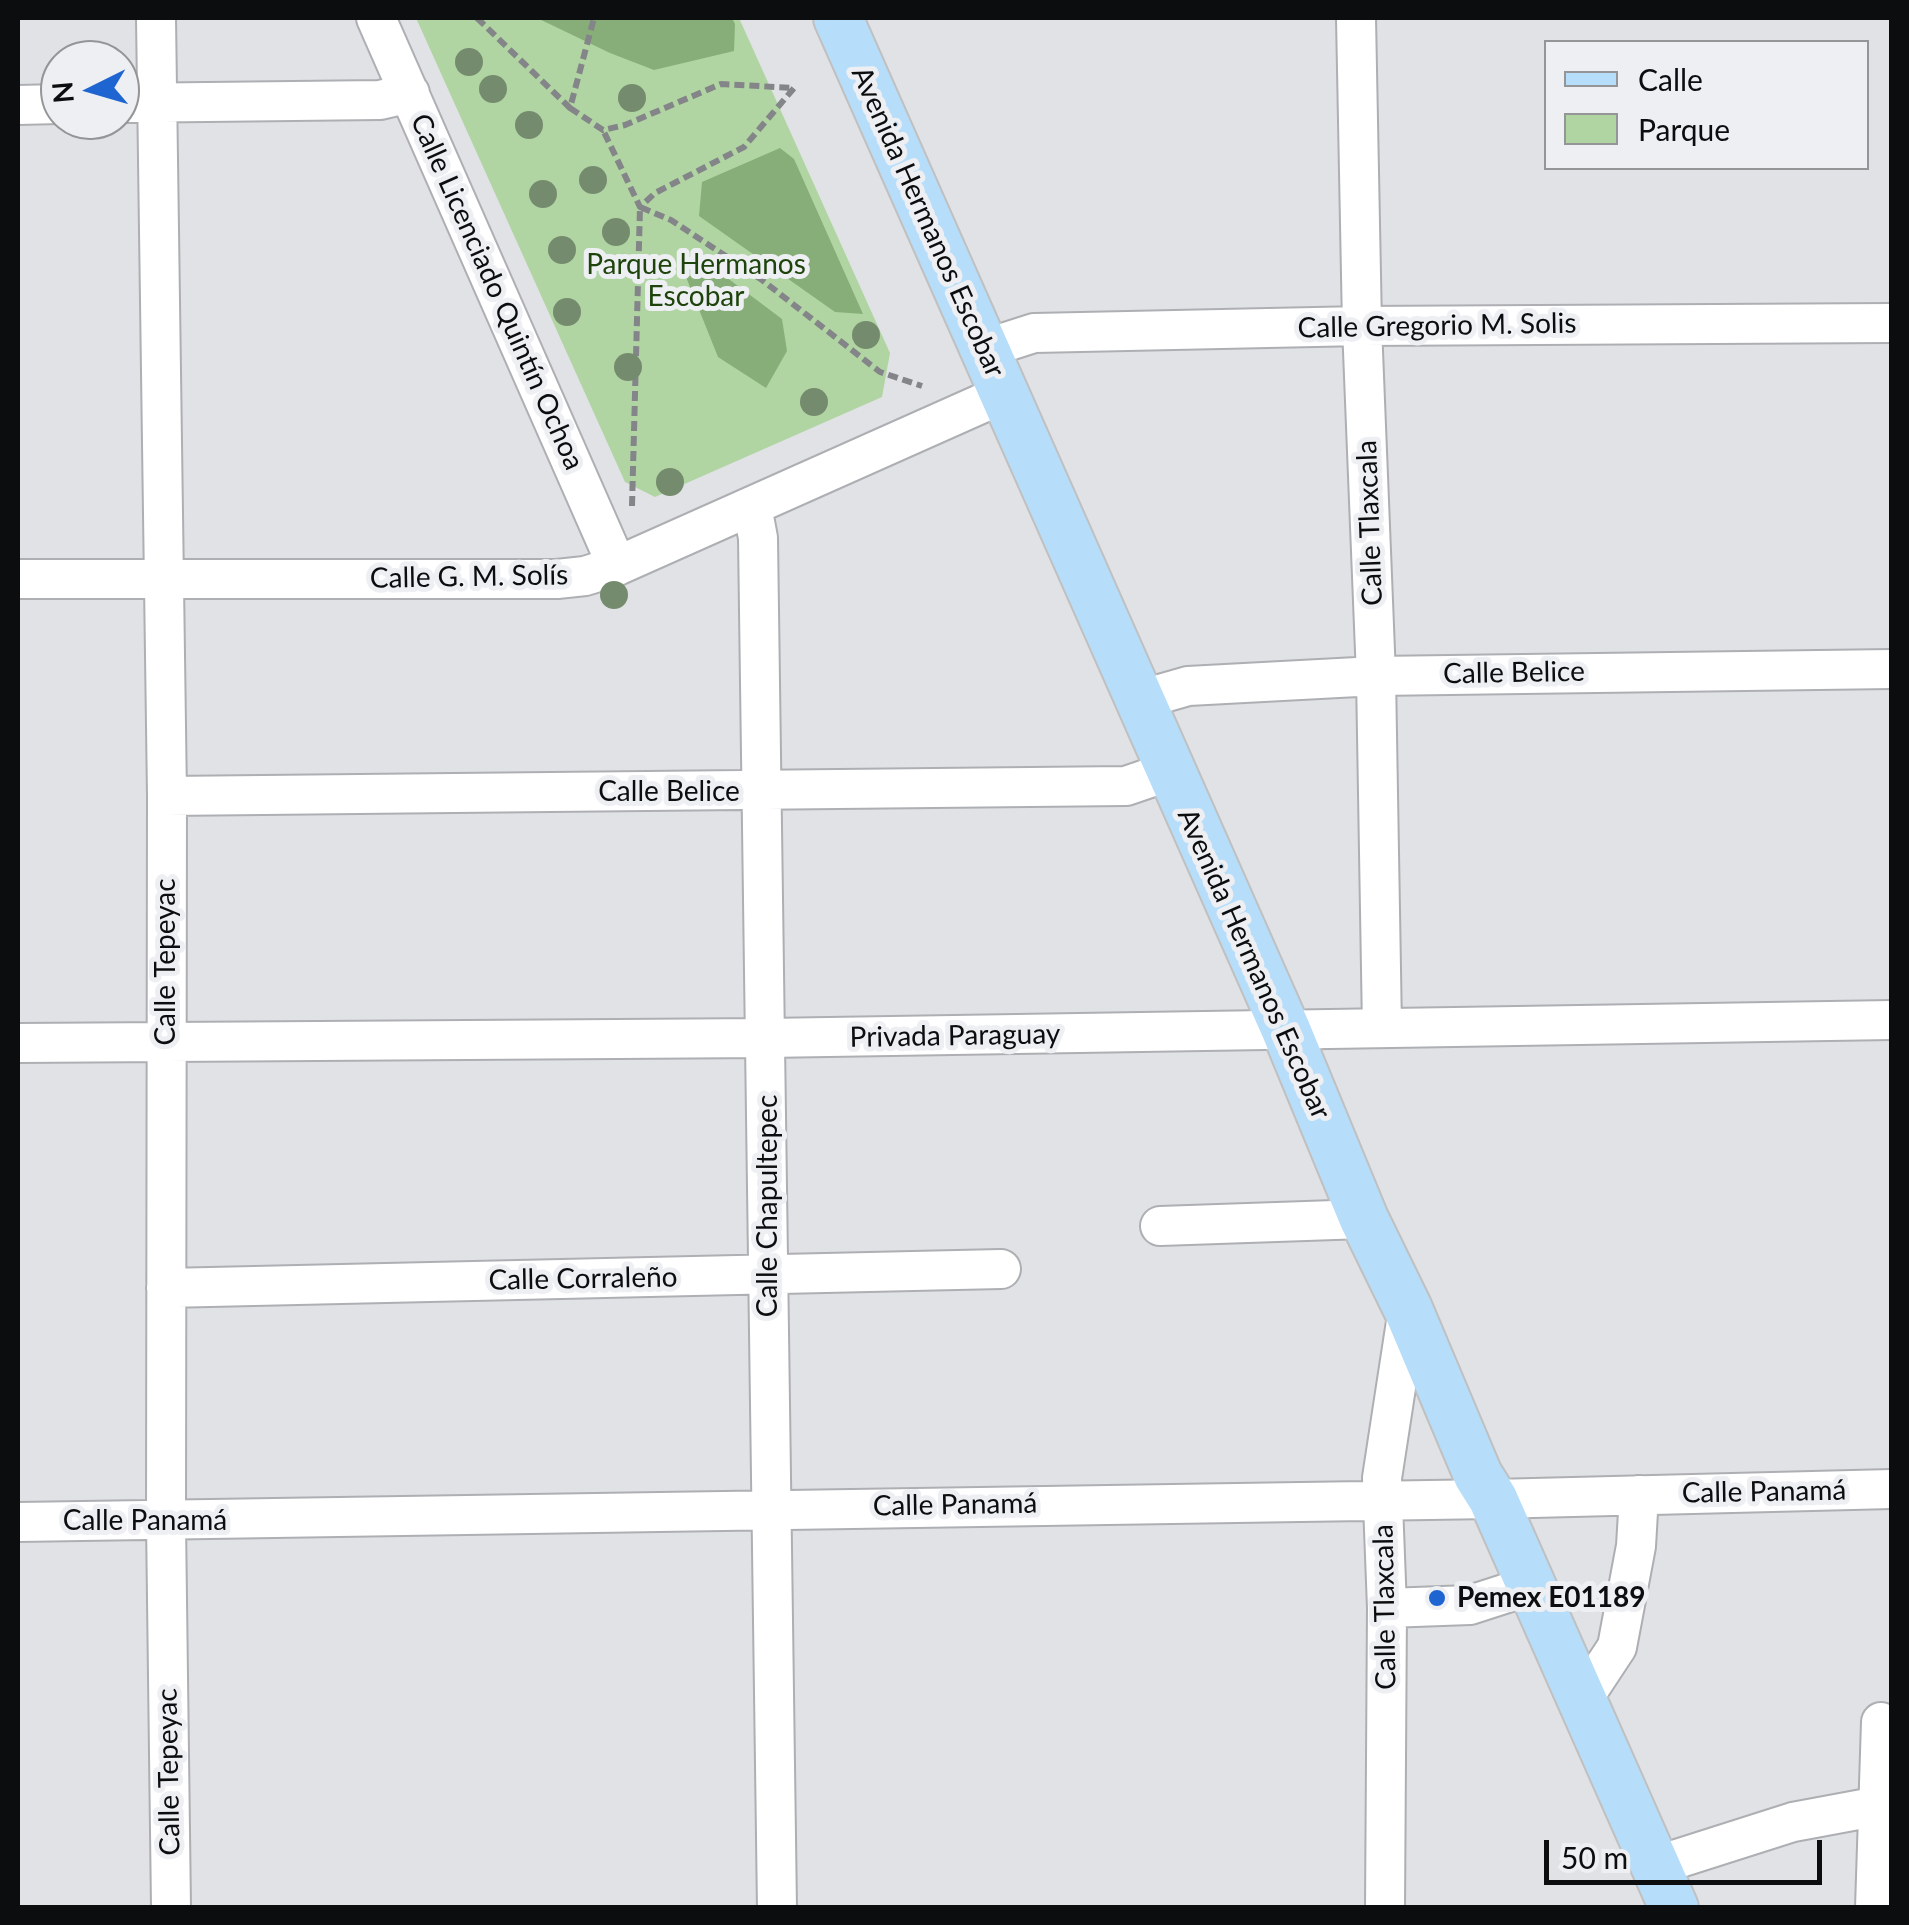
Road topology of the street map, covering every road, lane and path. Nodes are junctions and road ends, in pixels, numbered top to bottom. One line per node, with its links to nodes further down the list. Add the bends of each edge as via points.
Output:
1 (156, 18): 9 (street, Calle Tepeyac)
2 (376, 18): 7 (street, Calle Licenciado Quintín Ochoa)
3 (477, 18): 10 (path)
4 (594, 18): 10 (path)
5 (838, 18): 15 (main road, Avenida Hermanos Escobar)
6 (1356, 18): 14 (street, Calle Tlaxcala)
7 (410, 93): 9 (street, via 380,100); 20 (street, Calle Licenciado Quintín Ochoa)
8 (140, 103): 9 (street)
9 (158, 103): 22 (street, Calle Tepeyac)
10 (570, 108): 11 (path)
11 (603, 130): 12 (path); 12 (path, via 721,84 794,88 744,147)
12 (640, 207): 16 (path, via 762,280 880,372); 19 (path)
13 (1892, 323): 14 (street, Calle Gregorio M. Solis)
14 (1362, 326): 15 (street, Calle Gregorio M. Solis, via 1034,334); 24 (street, Calle Tlaxcala)
15 (984, 349): 17 (main road, Avenida Hermanos Escobar)
16 (922, 386)
17 (1003, 394): 18 (street, Calle G. M. Solís); 25 (main road, Avenida Hermanos Escobar)
18 (752, 506): 20 (street, Calle G. M. Solís); 27 (street, Calle Chapultepec)
19 (632, 518)
20 (617, 566): 22 (street, Calle G. M. Solís, via 556,579)
21 (18, 579): 22 (street, Calle G. M. Solís)
22 (162, 579): 28 (street, Calle Tepeyac)
23 (1892, 669): 24 (street, Calle Belice)
24 (1376, 676): 25 (street, Calle Belice, via 1188,686); 30 (street, Calle Tlaxcala)
25 (1139, 700): 26 (main road, Avenida Hermanos Escobar)
26 (1170, 771): 27 (street, Calle Belice, via 1126,786); 31 (main road, Avenida Hermanos Escobar)
27 (762, 791): 28 (street, Calle Belice); 32 (street, Calle Chapultepec)
28 (166, 796): 33 (street, Calle Tepeyac)
29 (1892, 1020): 30 (street, Privada Paraguay)
30 (1382, 1028): 31 (street, Privada Paraguay)
31 (1286, 1030): 32 (street, Privada Paraguay); 35 (main road, Avenida Hermanos Escobar)
32 (766, 1038): 33 (street, Privada Paraguay); 38 (street, Calle Chapultepec)
33 (166, 1040): 34 (street, Privada Paraguay); 39 (street, Calle Tepeyac)
34 (18, 1044)
35 (1364, 1219): 36 (street); 40 (main road, Avenida Hermanos Escobar)
36 (1160, 1226)
37 (1000, 1269): 38 (street, Calle Corraleño)
38 (768, 1274): 39 (street, Calle Corraleño); 45 (street, Calle Chapultepec)
39 (166, 1288): 47 (street, Calle Tepeyac)
40 (1408, 1309): 43 (street, Calle Tlaxcala); 44 (main road, Avenida Hermanos Escobar)
41 (1892, 1489): 42 (street, Calle Panamá)
42 (1639, 1495): 44 (street, Calle Panamá); 50 (street, via 1617,1647)
43 (1384, 1499): 44 (street, Calle Panamá); 45 (street, Calle Panamá); 49 (street, Calle Tlaxcala)
44 (1493, 1499): 48 (main road, Avenida Hermanos Escobar)
45 (772, 1508): 47 (street, Calle Panamá); 55 (street, Calle Chapultepec)
46 (18, 1522): 47 (street, Calle Panamá)
47 (166, 1522): 54 (street, Calle Tepeyac)
48 (1532, 1585): 49 (street, via 1470,1605); 50 (main road, Avenida Hermanos Escobar)
49 (1387, 1608): 56 (street, Calle Tlaxcala)
50 (1582, 1700): 53 (main road, Avenida Hermanos Escobar)
51 (1881, 1722): 52 (street)
52 (1878, 1806): 53 (street, via 1793,1822); 57 (street)
53 (1666, 1886)
54 (171, 1908)
55 (777, 1908)
56 (1385, 1908)
57 (1875, 1908)

